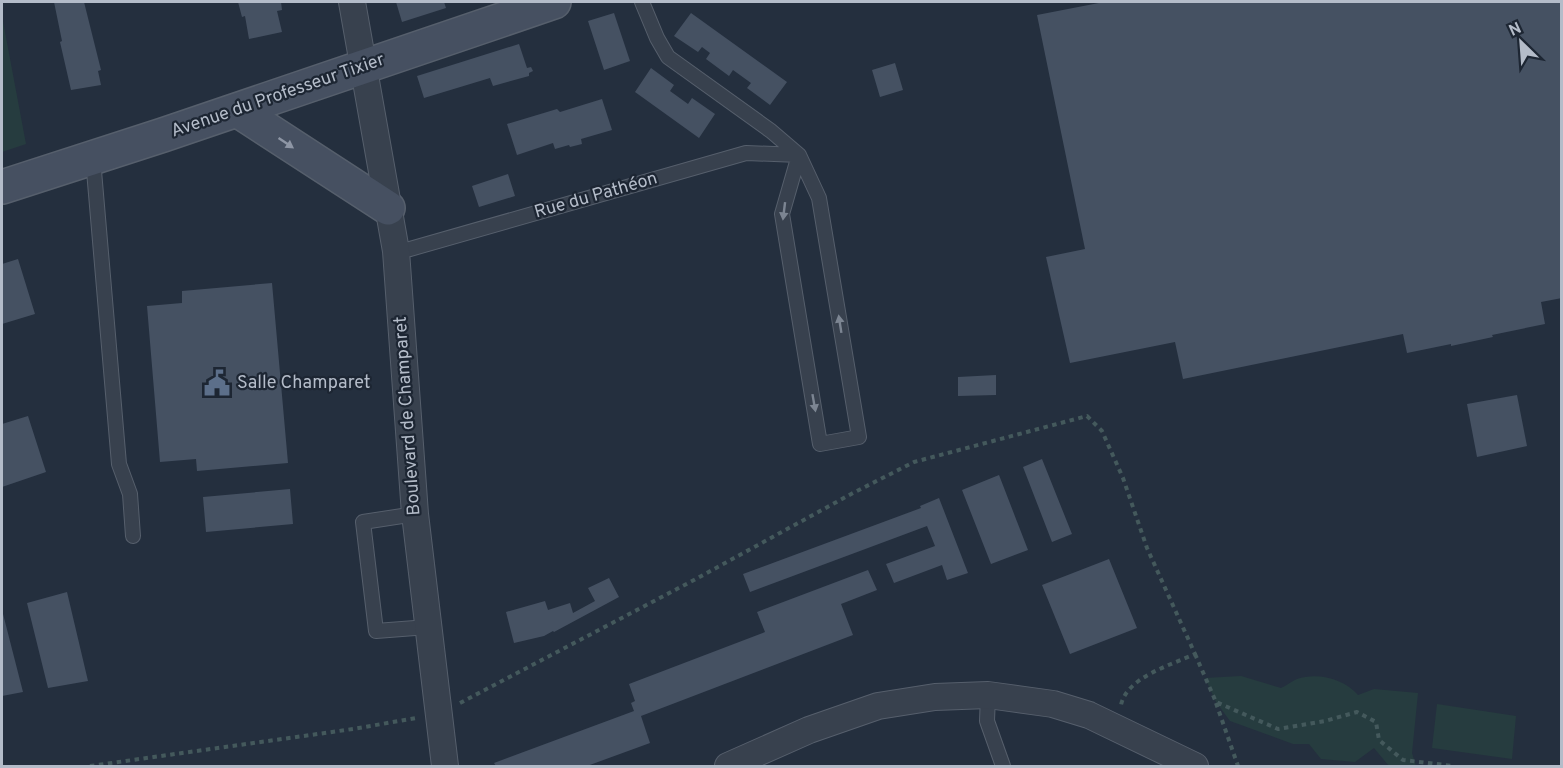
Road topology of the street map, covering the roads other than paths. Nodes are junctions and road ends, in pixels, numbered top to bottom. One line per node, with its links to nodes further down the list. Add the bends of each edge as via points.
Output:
1 (352, 2): 4 (street, Boulevard de Champaret)
2 (554, 2): 4 (main road, Avenue du Professeur Tixier)
3 (642, 2): 6 (lane, via 668,57)
4 (364, 66): 5 (main road, Avenue du Professeur Tixier); 9 (street, Boulevard de Champaret)
5 (237, 111): 7 (main road, Avenue du Professeur Tixier); 9 (main road, one-way to 9)
6 (799, 155): 6 (lane, one-way to 6, via 782,214 820,444 859,437 819,198); 10 (lane, Rue du Pathéon, via 746,153)
7 (93, 159): 8 (main road, Avenue du Professeur Tixier); 12 (lane, via 118,465 130,494)
8 (2, 187)
9 (388, 208): 10 (street, Boulevard de Champaret)
10 (396, 251): 11 (street, Boulevard de Champaret)
11 (414, 514): 13 (street, Boulevard de Champaret); 13 (lane, via 363,522 376,631)
12 (134, 536)
13 (428, 627): 15 (street, Boulevard de Champaret)
14 (988, 695): 16 (street, via 936,697 878,706 809,730); 17 (lane, via 987,722); 18 (street, via 1053,704 1116,727)
15 (445, 766)
16 (728, 766)
17 (1003, 766)
18 (1195, 766)

